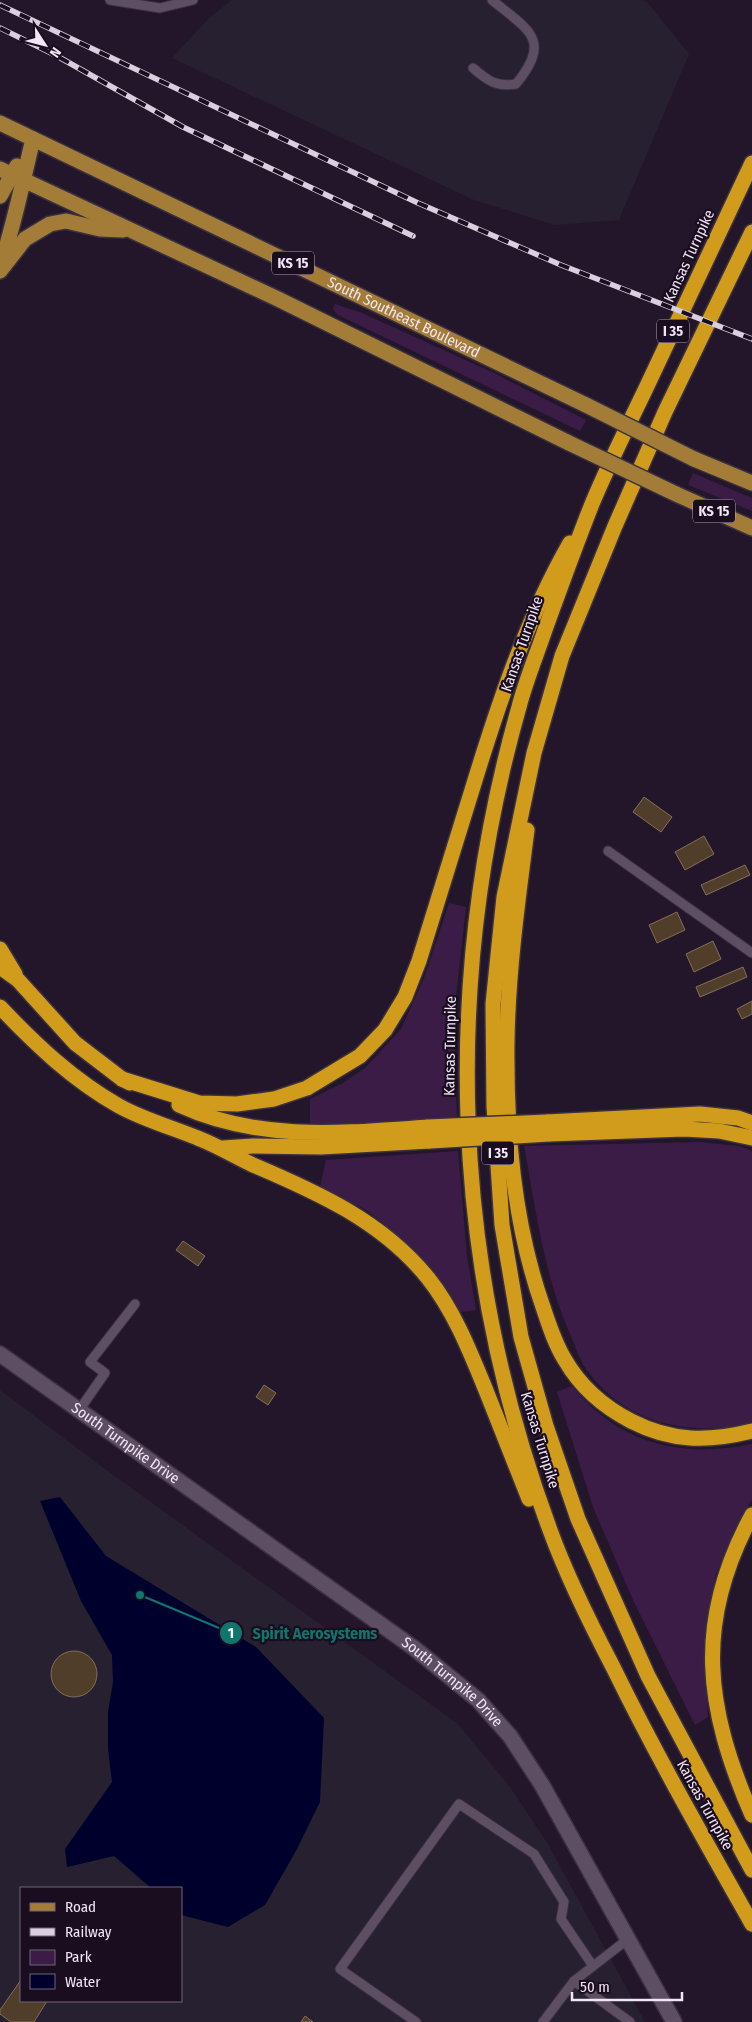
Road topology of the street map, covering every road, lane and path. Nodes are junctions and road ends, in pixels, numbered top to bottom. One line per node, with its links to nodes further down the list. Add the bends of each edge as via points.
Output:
1 (110, 0): 2 (lane, via 160,8)
2 (193, 0)
3 (492, 0): 4 (lane, via 528,30 535,44 535,55 529,69 516,84 502,86)
4 (473, 68)
5 (0, 123): 6 (main road, South Southeast Boulevard / KS 15)
6 (34, 139): 8 (main road); 13 (main road, South Southeast Boulevard / KS 15, bridge, via 694,459)
7 (752, 162): 14 (highway, Kansas Turnpike / I 35)
8 (11, 174): 9 (main road); 10 (main road, KS 15); 12 (main road, via 12,232)
9 (0, 196)
10 (130, 230): 12 (main road, via 100,229 66,221 50,224 25,239); 15 (main road, KS 15, bridge)
11 (752, 232): 16 (highway, Kansas Turnpike / I 35, via 665,412 612,534 562,656)
12 (0, 269)
13 (752, 483)
14 (594, 500): 23 (highway, via 527,629 496,710 419,961 405,997 385,1030 360,1056 337,1072 307,1088 274,1099 237,1104 199,1103); 34 (highway, Kansas Turnpike / I 35, via 519,704 495,799 477,904 468,1000 466,1100 482,1274 504,1382 524,1456 551,1535)
15 (752, 528)
16 (534, 753): 32 (highway, via 514,933 507,1041 517,1211 530,1272 564,1360 586,1389 616,1414 647,1429 676,1437 709,1439); 36 (highway, Kansas Turnpike / I 35, via 504,897 492,1004 494,1106 502,1225 521,1337 546,1426 578,1519 608,1590 648,1676)
17 (608, 851): 19 (lane)
18 (0, 949): 21 (highway)
19 (752, 952)
20 (0, 967): 21 (highway)
21 (18, 980): 23 (highway, via 74,1043)
22 (0, 1007): 28 (highway, via 82,1084 121,1107)
23 (122, 1079): 26 (highway, via 196,1113 236,1124 285,1132)
24 (752, 1123): 25 (highway, via 738,1118 700,1114)
25 (548, 1128): 26 (highway, bridge); 27 (highway, via 719,1131)
26 (429, 1134): 28 (highway, via 321,1147)
27 (752, 1138)
28 (223, 1148): 34 (highway, via 340,1205 372,1226 427,1278 449,1310 473,1360 554,1562)
29 (135, 1304): 31 (lane, via 90,1362 105,1373)
30 (0, 1354): 31 (street, South Turnpike Drive)
31 (80, 1409): 38 (street, South Turnpike Drive, via 414,1648 478,1700 505,1730 542,1785)
32 (752, 1430)
33 (752, 1515): 35 (highway, via 720,1592 711,1669 724,1740)
34 (588, 1618): 37 (highway, Kansas Turnpike / I 35, via 653,1749)
35 (752, 1815)
36 (752, 1870)
37 (752, 1924)
38 (628, 1939): 39 (lane); 44 (street, South Turnpike Drive)
39 (593, 1966): 40 (lane); 41 (lane, via 561,1919 564,1902 534,1854 459,1804 340,1969)
40 (574, 1981): 42 (lane); 43 (lane)
41 (416, 2022)
42 (543, 2022)
43 (630, 2022)
44 (674, 2022)

